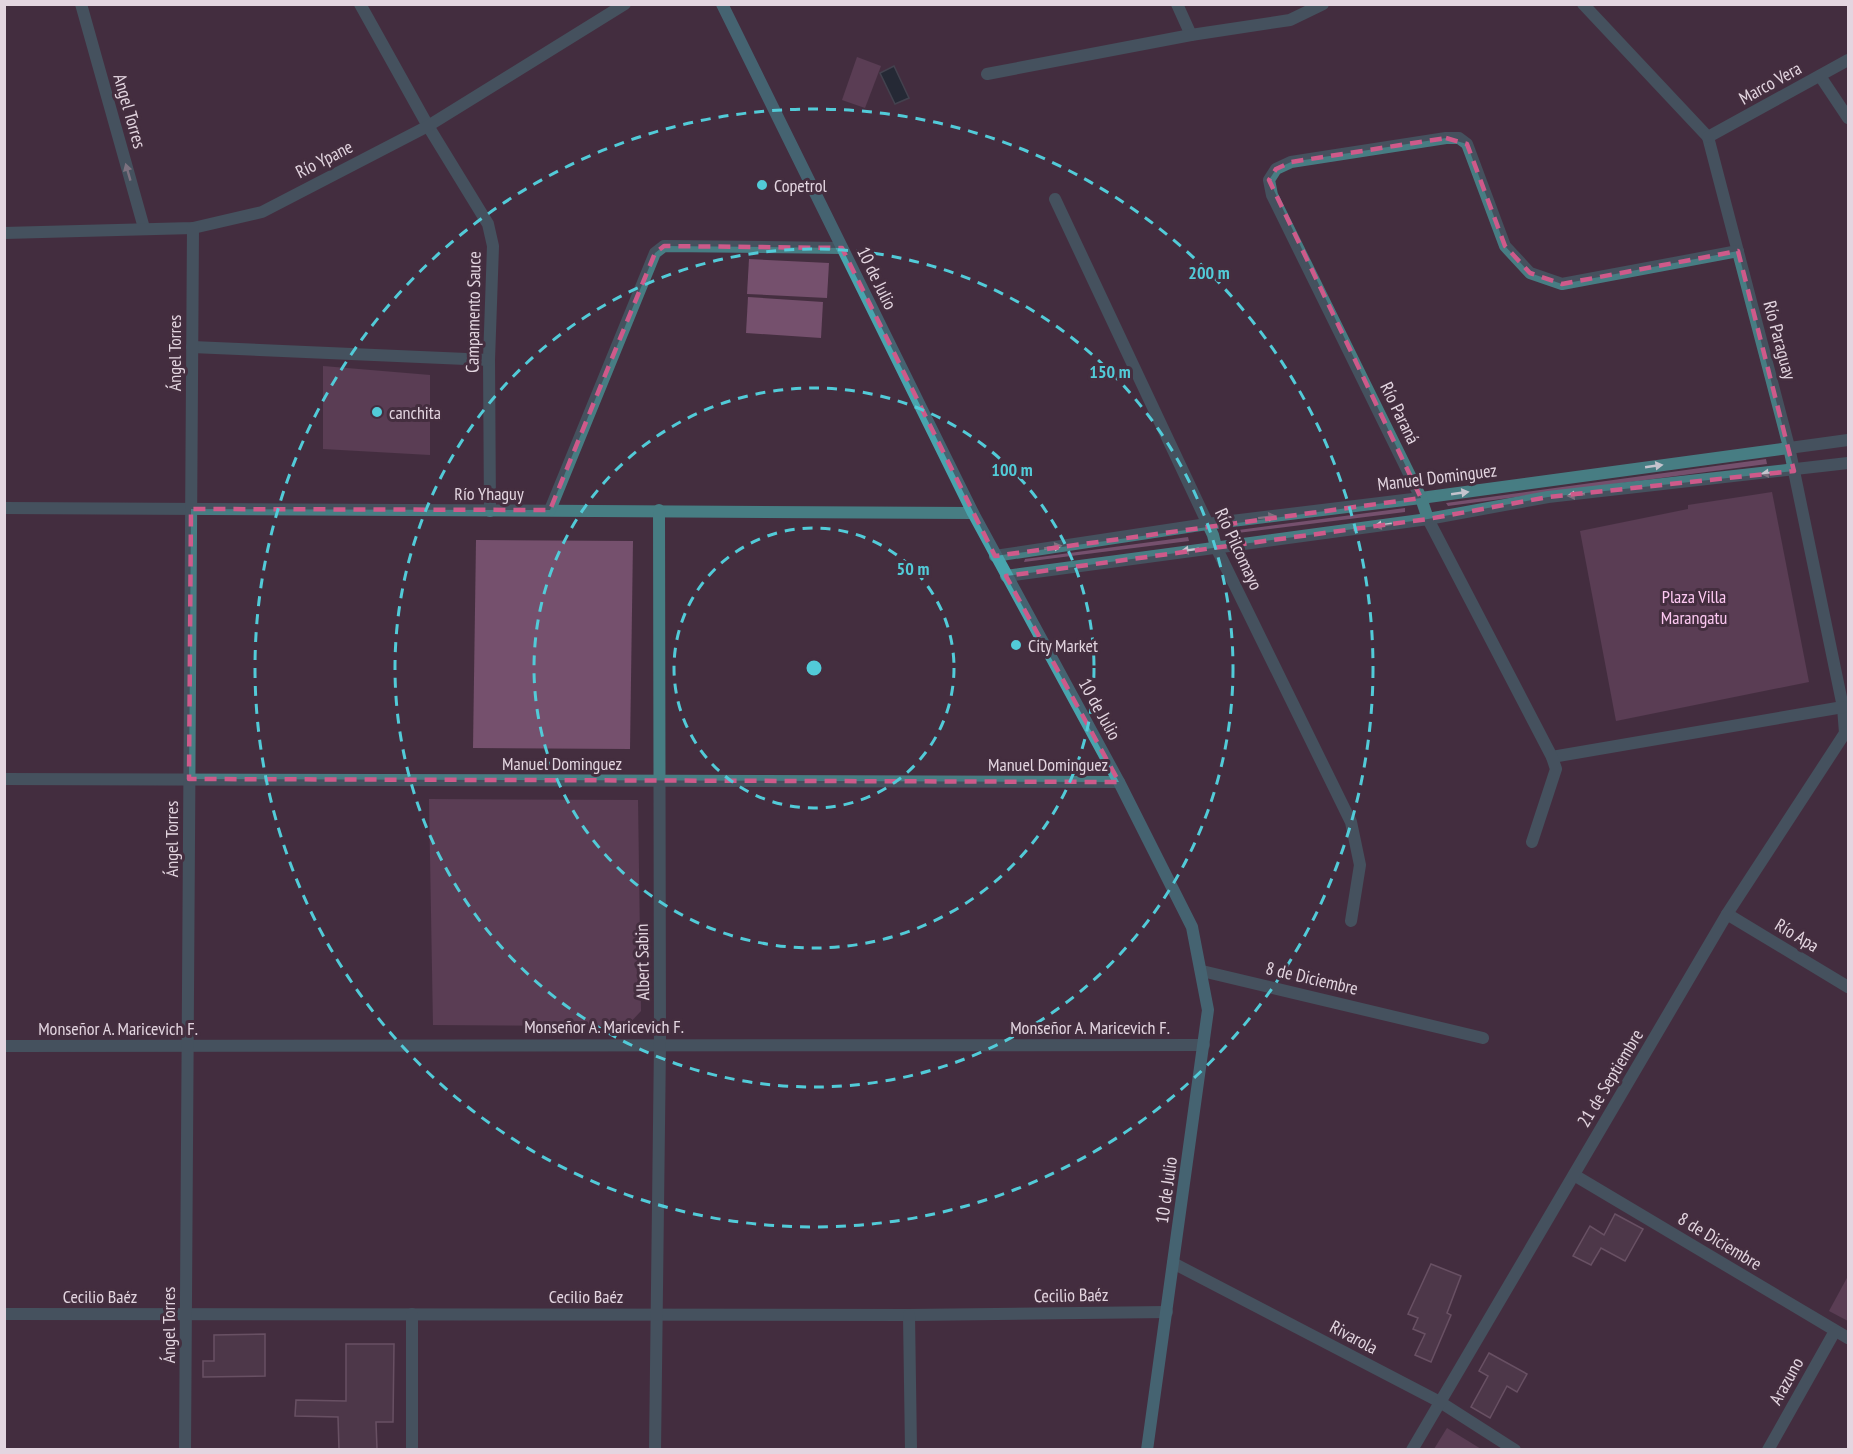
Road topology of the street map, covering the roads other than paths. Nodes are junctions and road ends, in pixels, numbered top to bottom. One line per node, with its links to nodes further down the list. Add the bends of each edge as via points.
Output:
1 (81, 4): 16 (street, Angel Torres, one-way to 1)
2 (360, 4): 13 (street, Campamento Sauce)
3 (625, 4): 13 (street, Río Ypane)
4 (722, 4): 19 (main road, 10 de Julio)
5 (1177, 4): 8 (street)
6 (1323, 4): 8 (street, via 1290,20)
7 (1583, 4): 14 (street, Río Paraguay)
8 (1191, 35): 10 (street)
9 (1848, 60): 11 (street, Marco Vera)
10 (987, 74)
11 (1820, 76): 12 (street); 14 (street, Marco Vera)
12 (1848, 118)
13 (428, 126): 17 (street, Río Ypane, via 262,212); 22 (street, Campamento Sauce, via 489,224 493,246)
14 (1708, 137): 20 (street, Río Paraguay)
15 (1055, 199): 35 (street, Río Pilcomayo)
16 (144, 228): 17 (street, Río Ypane); 18 (street, Río Ypane)
17 (193, 228): 21 (street, Ángel Torres)
18 (4, 232)
19 (842, 248): 30 (street, via 664,246 656,253); 33 (main road, 10 de Julio)
20 (1738, 251): 24 (street, Río Paraguay); 27 (street, Río Paraná, via 1562,284 1530,273 1505,246 1467,144 1459,138 1291,162 1276,169 1269,180 1272,195)
21 (192, 347): 22 (street); 29 (street, Ángel Torres)
22 (489, 360): 32 (street, Campamento Sauce)
23 (1848, 440): 24 (street, Manuel Dominguez)
24 (1789, 447): 26 (street, Río Paraguay); 27 (street, Manuel Dominguez, one-way to 24)
25 (1848, 463): 26 (street, Manuel Dominguez)
26 (1794, 471): 34 (street, Manuel Dominguez, one-way to 34, via 1548,497); 39 (street, Río Paraguay)
27 (1421, 498): 34 (street, Río Paraná); 35 (street, Manuel Dominguez, one-way to 27)
28 (4, 508): 29 (street, Río Yhaguy)
29 (191, 509): 32 (street, Río Yhaguy); 43 (street, Ángel Torres)
30 (550, 510): 31 (street, Río Yhaguy); 32 (street, Río Yhaguy)
31 (659, 510): 33 (street, Río Yhaguy); 44 (street, Albert Sabin)
32 (490, 512)
33 (973, 513): 37 (main road, 10 de Julio)
34 (1428, 519): 36 (street, Manuel Dominguez, one-way to 36); 41 (street, Río Paraná)
35 (1207, 524): 36 (street, Río Pilcomayo); 37 (street, Manuel Dominguez, one-way to 35)
36 (1216, 547): 38 (street, Manuel Dominguez, one-way to 38); 48 (street, Río Pilcomayo, via 1351,822 1360,865)
37 (995, 556): 38 (main road, 10 de Julio)
38 (1006, 576): 45 (main road, 10 de Julio)
39 (1843, 707): 40 (street, Río Paraguay); 41 (street)
40 (1847, 733): 47 (street, 21 de Septiembre)
41 (1552, 757): 46 (street, via 1556,769)
42 (4, 778): 43 (street, Manuel Dominguez)
43 (189, 779): 44 (street, Manuel Dominguez); 55 (street, Ángel Torres)
44 (658, 782): 45 (street, Manuel Dominguez); 52 (street, Albert Sabin)
45 (1119, 782): 49 (main road, 10 de Julio, via 1192,927)
46 (1532, 843)
47 (1728, 914): 50 (street, Río Apa); 56 (street, 21 de Septiembre)
48 (1351, 921)
49 (1202, 971): 51 (street, 8 de Diciembre); 53 (main road, 10 de Julio, via 1208,1010)
50 (1848, 987)
51 (1483, 1038)
52 (660, 1044): 53 (street, Monseñor A. Maricevich F.); 55 (street, Monseñor A. Maricevich F.); 62 (street, Albert Sabin)
53 (1204, 1045): 57 (main road, 10 de Julio)
54 (4, 1046): 55 (street, Monseñor A. Maricevich F.)
55 (188, 1047): 60 (street, Ángel Torres)
56 (1574, 1175): 64 (street, 8 de Diciembre); 66 (street, 21 de Septiembre)
57 (1173, 1263): 58 (main road, 10 de Julio); 66 (street, Rivarola)
58 (1167, 1312): 63 (street, Cecilio Baéz); 71 (main road, 10 de Julio)
59 (4, 1314): 60 (street, Cecilio Baéz)
60 (186, 1314): 61 (street, Cecilio Baéz); 67 (street, Ángel Torres)
61 (412, 1314): 62 (street, Cecilio Baéz); 68 (street)
62 (656, 1314): 63 (street, Cecilio Baéz); 69 (street, Albert Sabin)
63 (909, 1315): 70 (street)
64 (1835, 1331): 65 (street, 8 de Diciembre); 74 (street, Arazuno)
65 (1848, 1338)
66 (1440, 1402): 72 (street, 21 de Septiembre); 73 (street, Rivarola)
67 (185, 1449)
68 (412, 1449)
69 (655, 1449)
70 (911, 1449)
71 (1147, 1449)
72 (1412, 1449)
73 (1515, 1449)
74 (1768, 1449)

